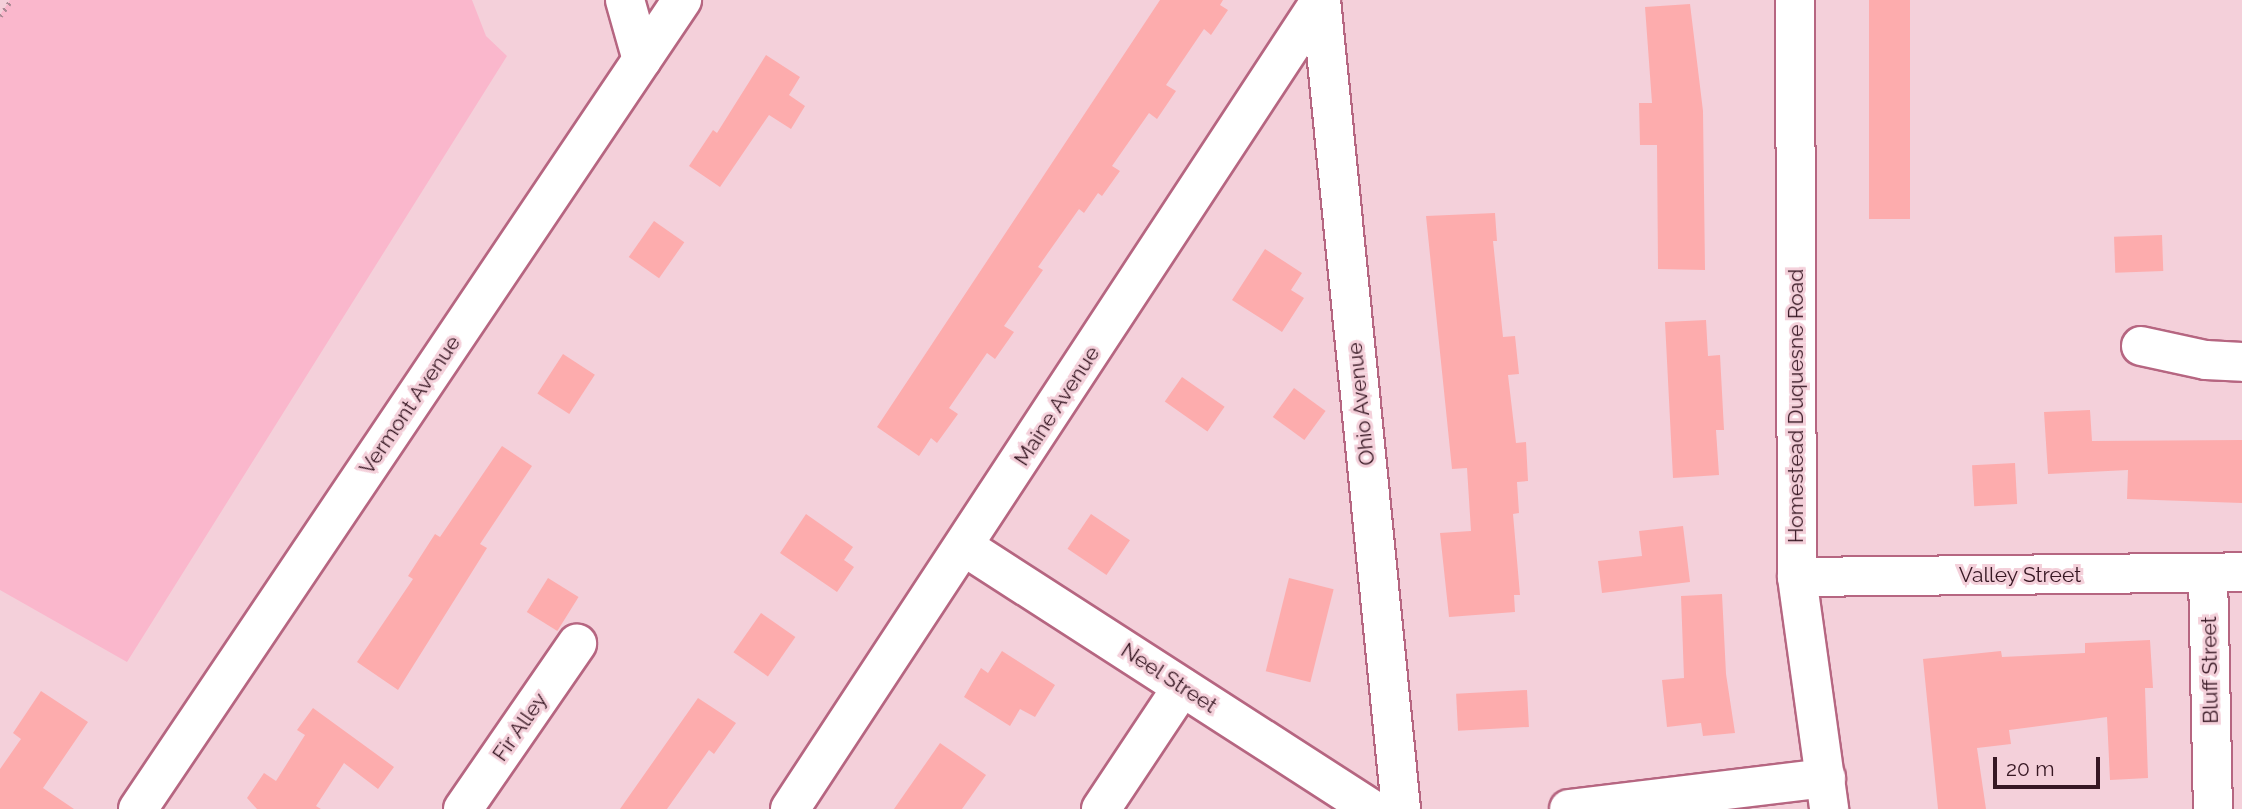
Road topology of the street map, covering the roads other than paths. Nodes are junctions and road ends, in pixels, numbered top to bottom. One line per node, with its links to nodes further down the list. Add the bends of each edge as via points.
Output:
1 (625, 0): 5 (street)
2 (682, 0): 5 (street, Vermont Avenue)
3 (1321, 0): 8 (street, Maine Avenue); 19 (street, Ohio Avenue)
4 (1795, 0): 10 (street, Homestead Duquesne Road)
5 (642, 60): 14 (street, Vermont Avenue)
6 (2141, 346): 7 (street, via 2206,360)
7 (2242, 362)
8 (965, 547): 12 (street, Neel Street); 16 (street, Maine Avenue)
9 (2225, 573): 10 (street, Valley Street); 21 (street, Bluff Street)
10 (1797, 577): 13 (street, Homestead Duquesne Road)
11 (577, 644): 15 (street, Fir Alley)
12 (1182, 687): 17 (street); 18 (street, Neel Street)
13 (1827, 793): 20 (street)
14 (138, 809)
15 (463, 809)
16 (790, 809)
17 (1101, 809)
18 (1372, 809)
19 (1401, 809)
20 (1569, 809)
21 (2213, 809)

